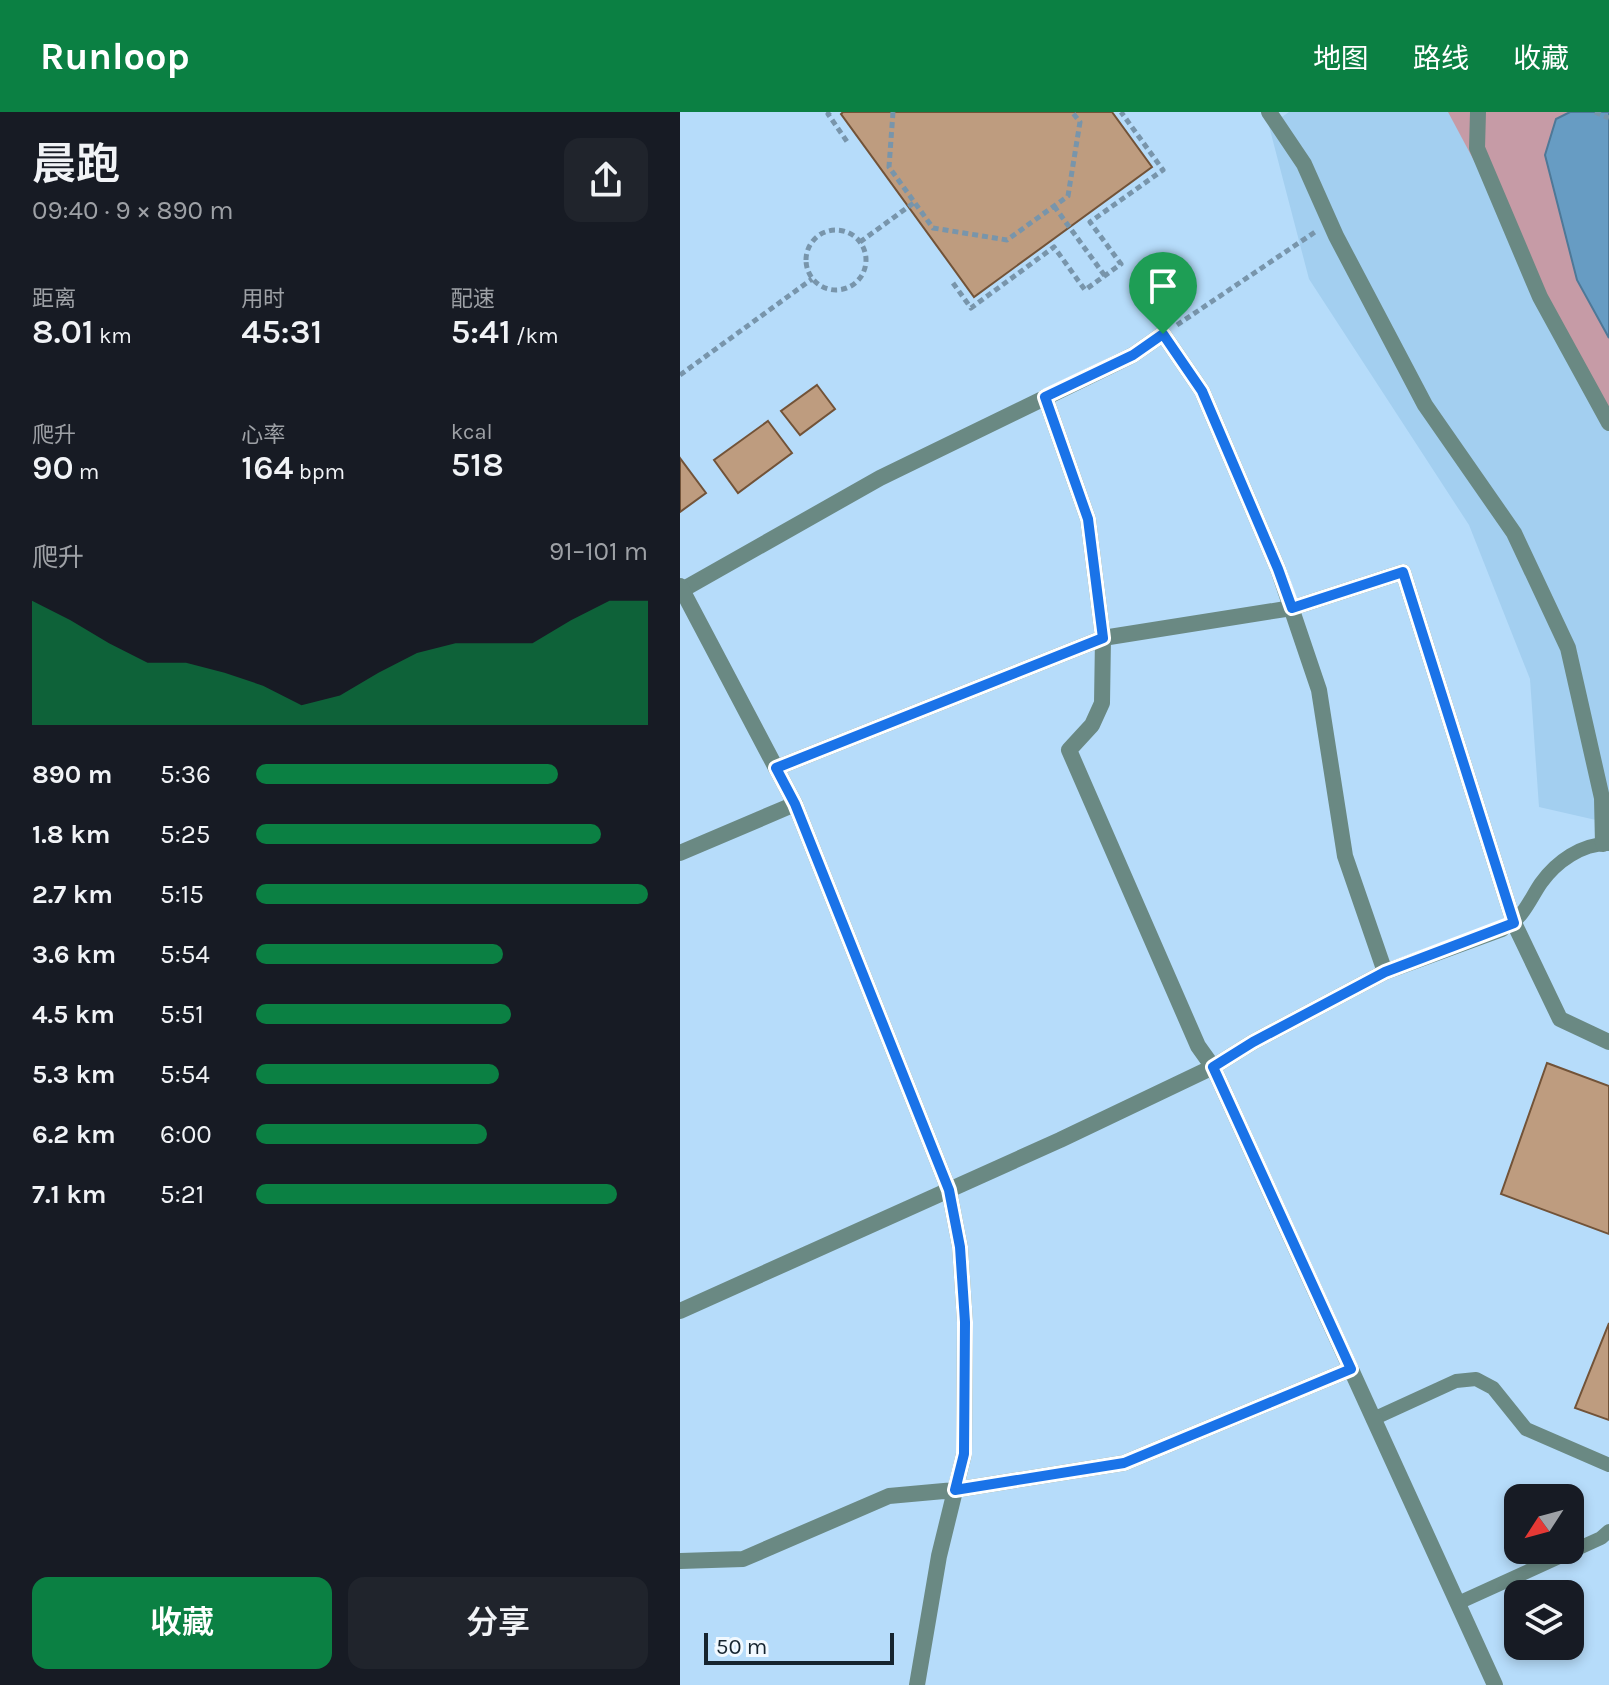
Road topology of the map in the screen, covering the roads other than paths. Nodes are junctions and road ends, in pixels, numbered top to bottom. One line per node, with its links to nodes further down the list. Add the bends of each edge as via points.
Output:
1 (1269, 112): 10 (street, via 1304,164 1425,405 1514,533 1568,648 1602,798)
2 (1478, 112): 4 (street, via 1477,148 1505,216 1540,297)
3 (1045, 397): 5 (street, via 880,478); 6 (street, via 1133,355 1163,334 1202,391); 7 (street, via 1088,519)
4 (1609, 423)
5 (681, 588): 8 (street)
6 (1292, 608): 7 (street); 12 (street, via 1403,572); 13 (street, via 1319,690 1345,856)
7 (1103, 638): 8 (street); 15 (street, via 1102,703 1092,725 1069,750 1198,1046)
8 (776, 768): 9 (street)
9 (795, 804): 11 (street); 16 (street)
10 (1606, 844): 12 (lane, via 1569,854)
11 (680, 853)
12 (1508, 926): 13 (street); 14 (street, via 1560,1019)
13 (1385, 972): 15 (street)
14 (1609, 1042)
15 (1213, 1067): 16 (street); 18 (street)
16 (949, 1190): 17 (street); 21 (street, via 960,1247 965,1322 964,1454)
17 (680, 1311)
18 (1351, 1369): 19 (street); 21 (street, via 1124,1463)
19 (1373, 1419): 20 (lane, via 1456,1381 1476,1379 1493,1388 1526,1429); 24 (street)
20 (1609, 1465)
21 (955, 1490): 23 (street, via 889,1496 743,1559); 25 (street)
22 (1609, 1531): 24 (lane)
23 (680, 1561)
24 (1458, 1603): 26 (street)
25 (917, 1685)
26 (1495, 1685)

